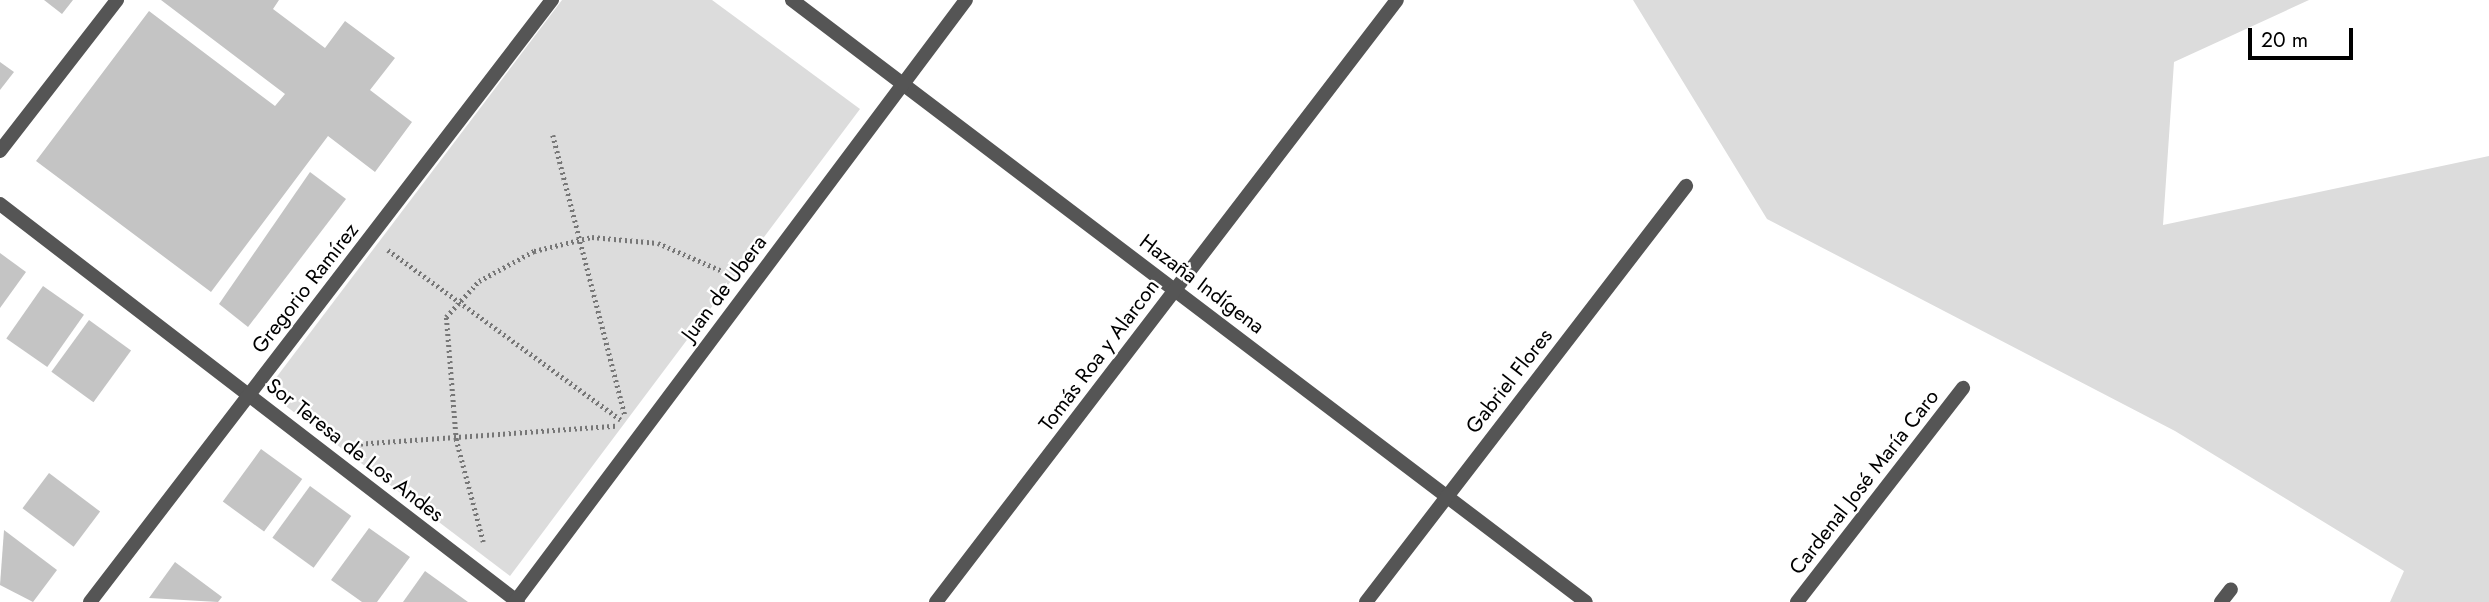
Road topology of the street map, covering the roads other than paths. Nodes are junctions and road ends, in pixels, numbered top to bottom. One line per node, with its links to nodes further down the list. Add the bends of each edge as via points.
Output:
1 (117, 0): 7 (street)
2 (552, 0): 12 (street, Gregorio Ramírez)
3 (792, 0): 6 (street, Hazaña Indígena)
4 (966, 0): 6 (street, Juan de Ubera)
5 (1397, 0): 10 (street, Tomás Roa y Alarcon)
6 (903, 84): 10 (street, Hazaña Indígena); 15 (street, Juan de Ubera)
7 (0, 151)
8 (1686, 186): 13 (street, Gabriel Flores)
9 (0, 204): 12 (street, Sor Teresa de Los Andes)
10 (1175, 290): 13 (street, Hazaña Indígena); 17 (street, Tomás Roa y Alarcon)
11 (1963, 388): 20 (street, Cardenal José María Caro)
12 (249, 395): 15 (street, Sor Teresa de Los Andes); 16 (street, Gregorio Ramírez)
13 (1447, 496): 18 (street, Gabriel Flores); 19 (street, Hazaña Indígena)
14 (2231, 589): 21 (street)
15 (517, 601)
16 (90, 602)
17 (936, 602)
18 (1366, 602)
19 (1586, 602)
20 (1797, 602)
21 (2221, 602)

